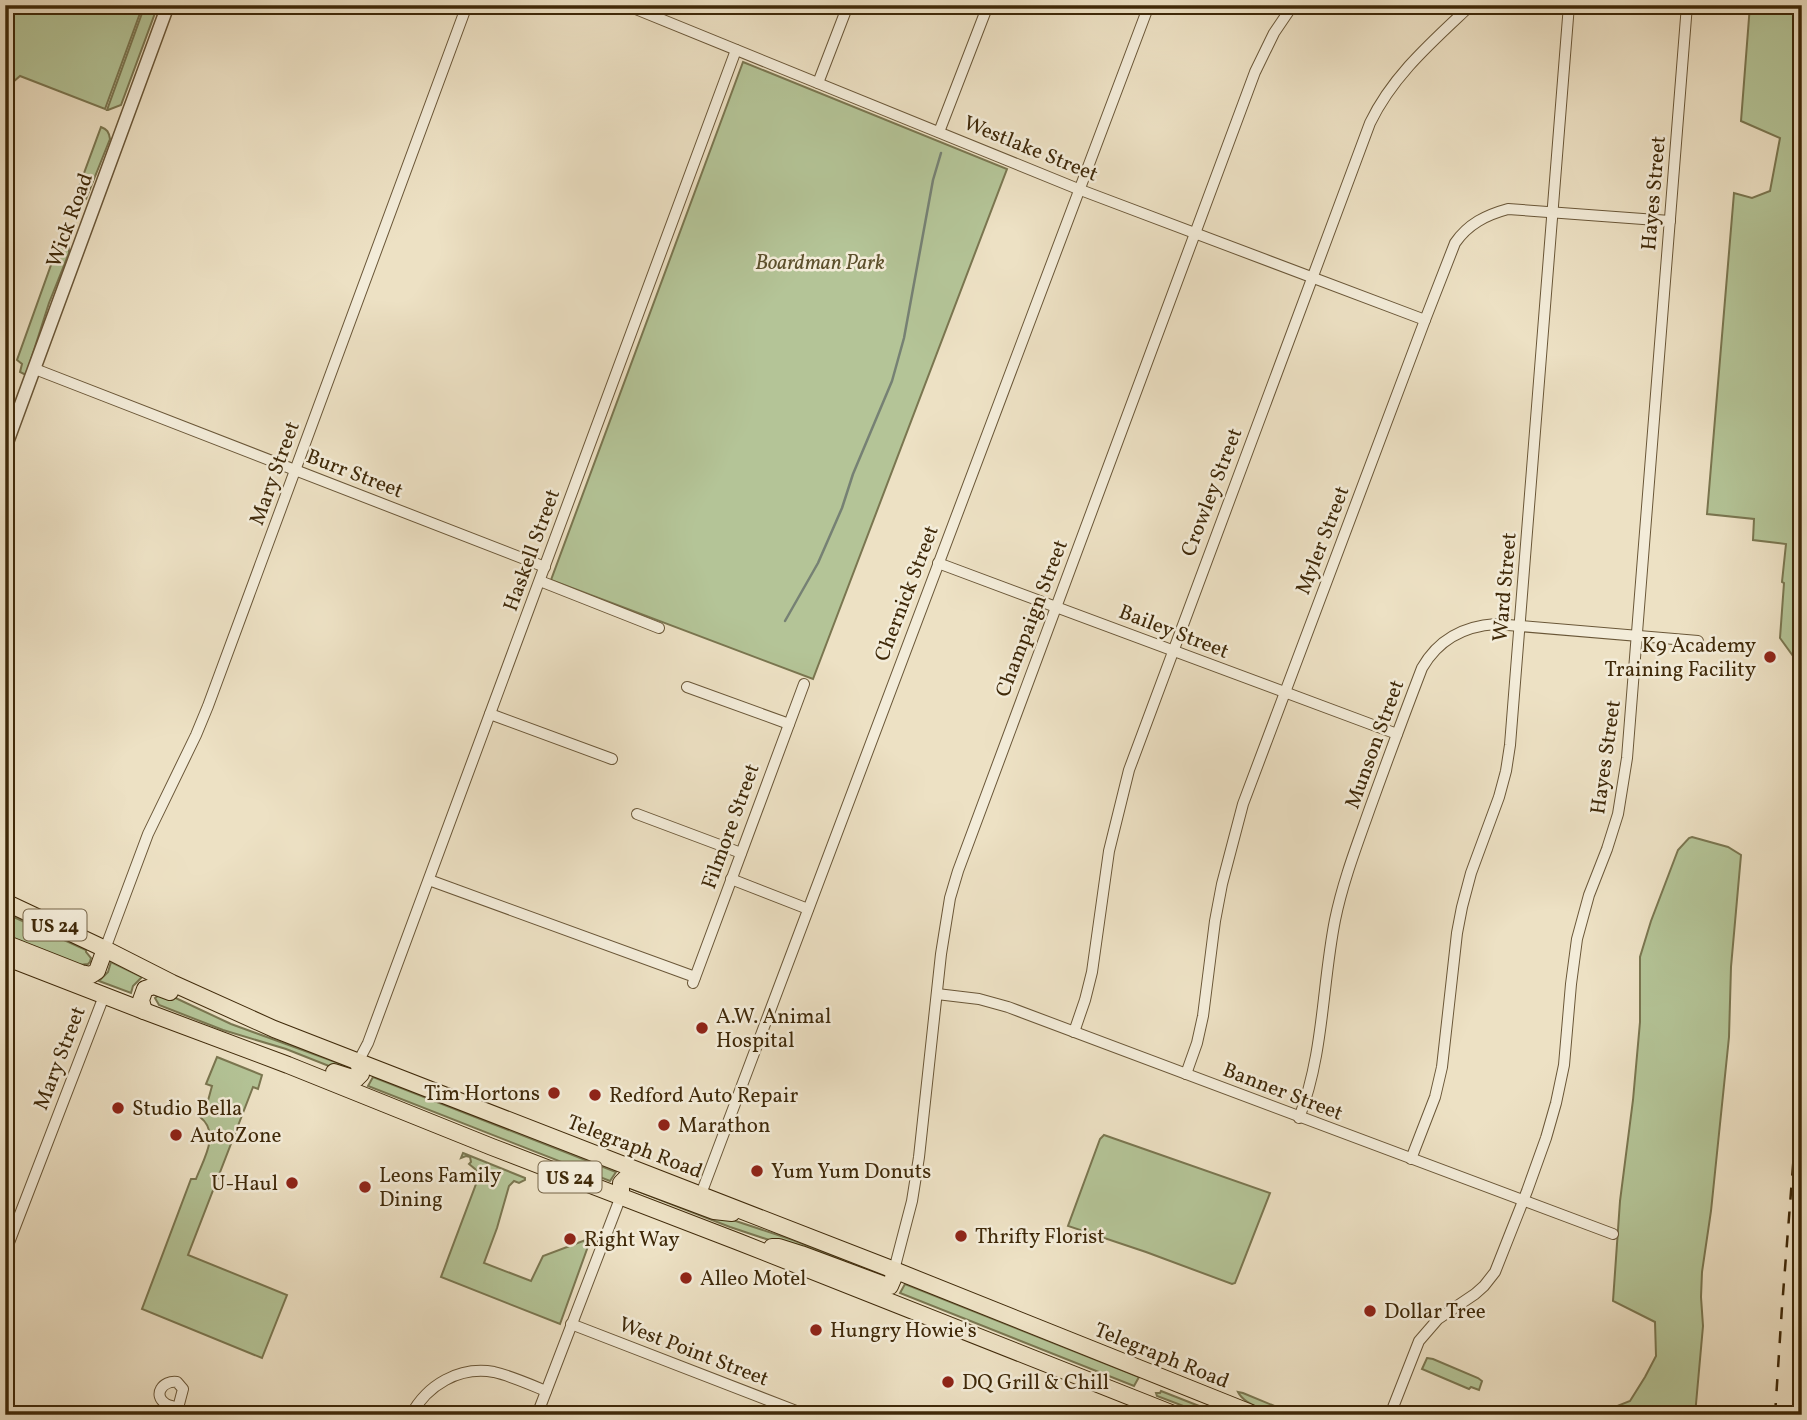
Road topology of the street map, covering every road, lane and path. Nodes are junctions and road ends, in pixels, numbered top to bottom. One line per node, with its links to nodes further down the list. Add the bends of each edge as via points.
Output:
1 (168, 5): 20 (street, Wick Road)
2 (467, 5): 22 (street, Mary Street)
3 (625, 5): 11 (street, Westlake Street)
4 (848, 5): 12 (street)
5 (988, 5): 13 (street)
6 (1149, 5): 14 (street, Chernick Street)
7 (1293, 5): 17 (street, Champaign Street, via 1255,72)
8 (1471, 5): 18 (street, Crowley Street, via 1413,60 1382,99)
9 (1569, 5): 15 (street, Ward Street)
10 (1687, 5): 16 (street, Hayes Street)
11 (736, 50): 12 (street, Westlake Street); 24 (street, Haskell Street)
12 (818, 83): 13 (street, Westlake Street)
13 (939, 132): 14 (street, Westlake Street)
14 (1078, 189): 17 (street, Westlake Street); 23 (street, Chernick Street)
15 (1553, 212): 16 (street, Myler Street); 19 (street, Myler Street, via 1508,209 1470,227 1451,250); 27 (street, Ward Street)
16 (1670, 221): 29 (street, Hayes Street)
17 (1195, 233): 18 (street, Westlake Street); 26 (street, Champaign Street)
18 (1312, 278): 19 (street, Westlake Street); 31 (street, Crowley Street)
19 (1424, 320): 34 (street, Myler Street)
20 (35, 369): 21 (street, Wick Road); 22 (street, Burr Street)
21 (5, 448)
22 (295, 470): 24 (street, Burr Street); 46 (street, Mary Street, via 208,706 148,834)
23 (938, 563): 26 (street, Bailey Street); 44 (street, Chernick Street)
24 (545, 567): 25 (street, Haskell Street)
25 (540, 581): 28 (street); 35 (street, Haskell Street)
26 (1056, 606): 31 (street, Bailey Street); 48 (street, Champaign Street, via 958,871 945,926)
27 (1520, 627): 29 (street, Munson Street); 37 (street, Munson Street, via 1475,627 1440,645 1422,668); 57 (street, Ward Street, via 1506,771 1462,907 1442,1067)
28 (659, 628)
29 (1637, 637): 30 (street, Munson Street); 60 (street, Hayes Street, via 1622,795 1577,939 1559,1093)
30 (1698, 641)
31 (1173, 650): 34 (street, Bailey Street); 52 (street, Crowley Street, via 1119,807 1092,972)
32 (804, 684): 36 (street, Filmore Street)
33 (687, 687): 36 (street)
34 (1285, 693): 37 (street, Bailey Street); 55 (street, Myler Street, via 1230,848 1203,1016)
35 (491, 713): 38 (street); 42 (street, Haskell Street)
36 (789, 724): 40 (street, Filmore Street)
37 (1397, 734): 56 (street, Munson Street, via 1342,891 1317,1055)
38 (612, 759)
39 (637, 814): 40 (street)
40 (741, 853): 41 (street, Filmore Street)
41 (731, 879): 42 (street, Filmore Street, via 694,980); 44 (street)
42 (429, 880): 54 (street, Haskell Street)
43 (5, 902): 46 (main road, Telegraph Road / US 24)
44 (808, 909): 58 (street, Chernick Street)
45 (5, 943): 46 (main road, via 91,975)
46 (105, 949): 51 (main road, Telegraph Road / US 24)
47 (5, 957): 49 (main road, US 24)
48 (937, 994): 52 (street, Banner Street, via 989,1002); 65 (street, Champaign Street, via 919,1157)
49 (104, 996): 50 (main road, US 24); 64 (street, Mary Street)
50 (144, 1012): 51 (main road, via 142,995 154,986 242,1025); 53 (main road, US 24)
51 (274, 1029): 54 (main road, Telegraph Road / US 24)
52 (1074, 1032): 55 (street, Banner Street)
53 (241, 1048): 54 (main road, via 276,1051 352,1079 361,1074); 59 (main road, US 24)
54 (358, 1062): 58 (main road, Telegraph Road / US 24)
55 (1186, 1074): 56 (street, Banner Street)
56 (1299, 1118): 57 (street, Banner Street)
57 (1411, 1159): 60 (street, Banner Street)
58 (701, 1194): 61 (main road, Telegraph Road / US 24)
59 (621, 1196): 61 (main road, via 626,1178 713,1211); 63 (main road, US 24); 66 (street)
60 (1523, 1201): 62 (street, Banner Street); 75 (street, Hayes Street, via 1490,1280 1438,1319 1419,1341)
61 (751, 1215): 65 (main road, Telegraph Road / US 24)
62 (1613, 1234)
63 (749, 1246): 65 (main road, via 779,1247 887,1286); 68 (main road, US 24)
64 (5, 1253)
65 (894, 1270): 74 (main road, Telegraph Road / US 24)
66 (571, 1324): 67 (street); 71 (street, West Point Street)
67 (546, 1391): 69 (street, via 496,1373 464,1373 428,1391); 70 (street)
68 (1141, 1408): 72 (main road, US 24); 73 (main road, via 1145,1387 1150,1384)
69 (411, 1415)
70 (537, 1415)
71 (804, 1415)
72 (1176, 1415)
73 (1235, 1415)
74 (1256, 1415)
75 (1390, 1415)

